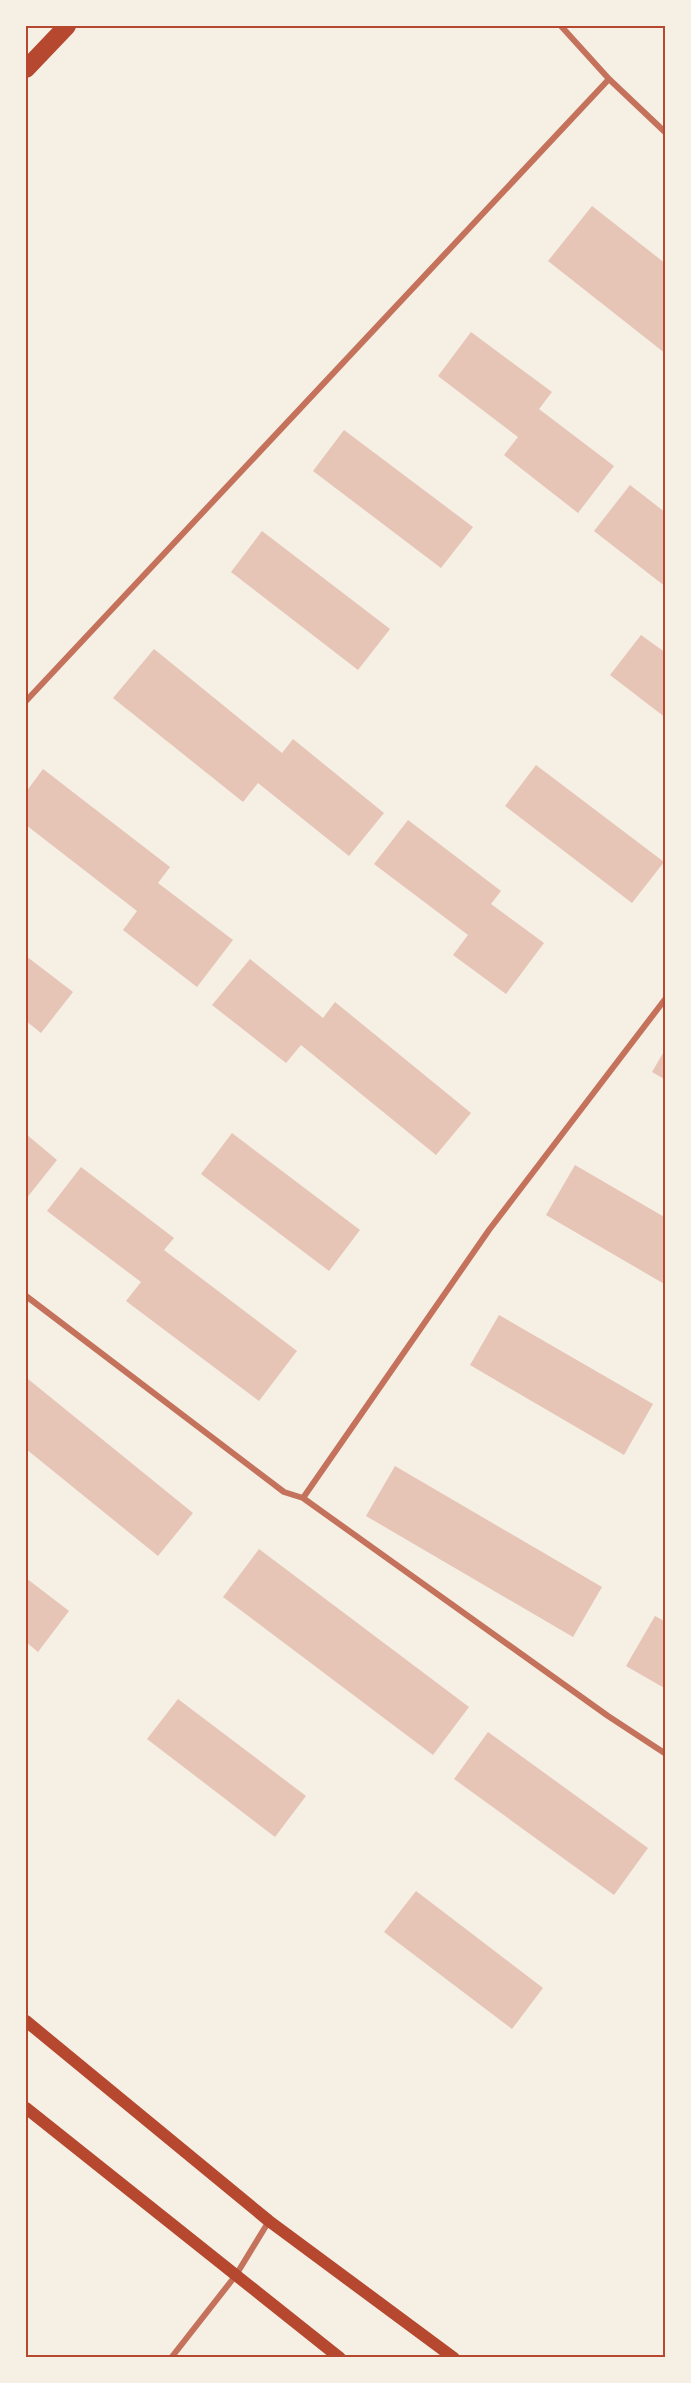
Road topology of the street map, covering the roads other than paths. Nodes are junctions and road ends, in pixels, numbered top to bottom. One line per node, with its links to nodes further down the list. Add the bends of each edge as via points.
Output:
1 (67, 26): 3 (highway)
2 (561, 26): 4 (street)
3 (26, 69)
4 (609, 79): 5 (street); 6 (street)
5 (666, 134)
6 (26, 701)
7 (666, 998): 9 (street, via 489,1230)
8 (26, 1296): 9 (street, via 284,1492)
9 (303, 1497): 10 (street)
10 (666, 1754)
11 (26, 2021): 13 (main road)
12 (26, 2108): 14 (main road)
13 (269, 2221): 14 (street); 17 (main road)
14 (236, 2275): 15 (street); 16 (main road)
15 (171, 2358)
16 (340, 2358)
17 (454, 2358)

